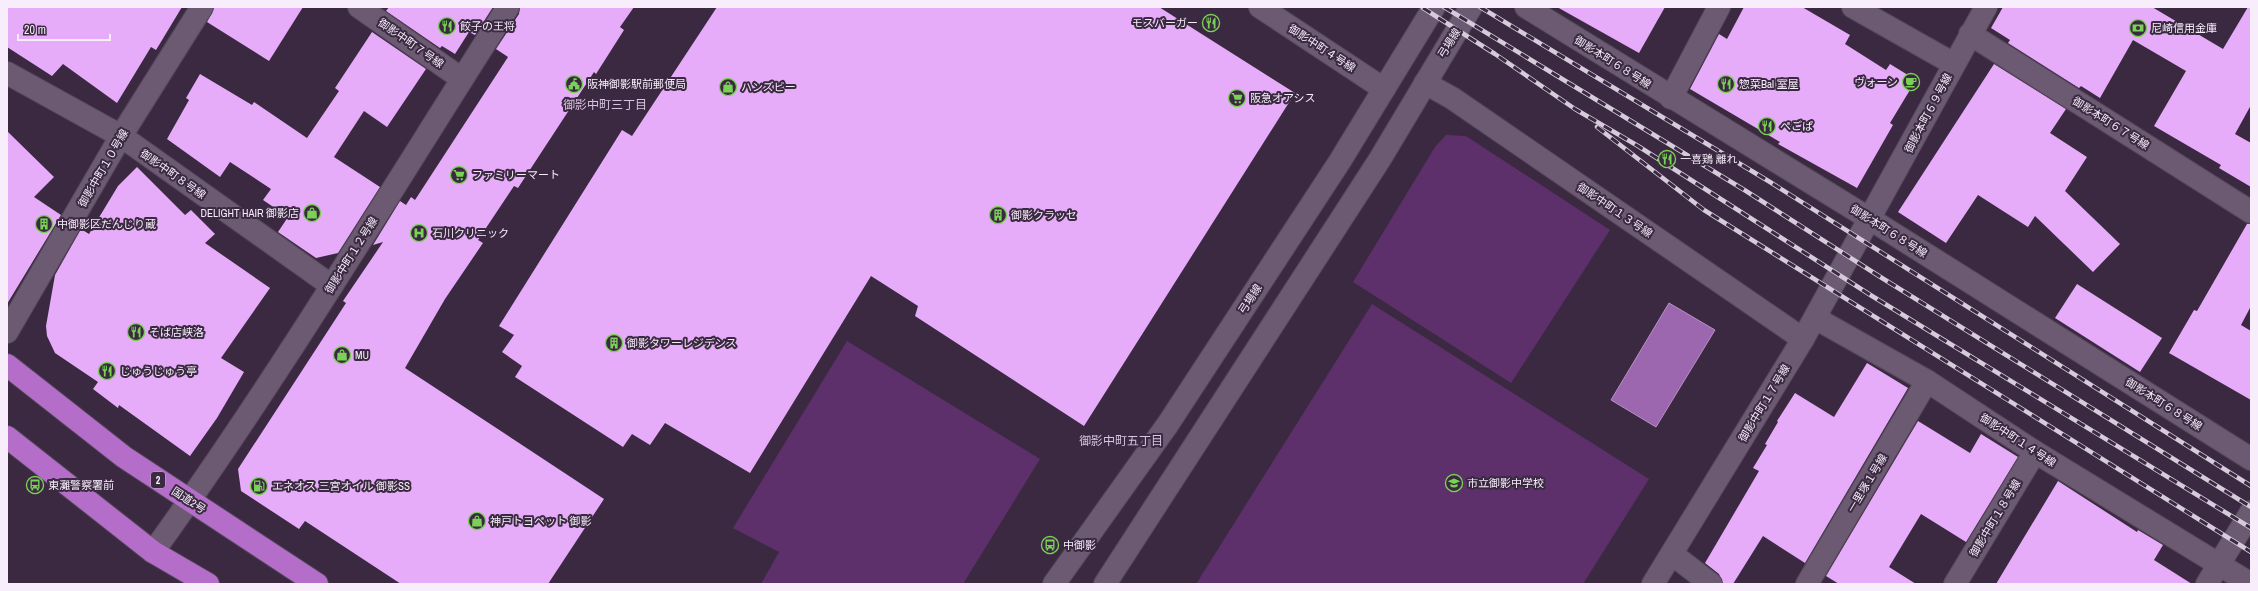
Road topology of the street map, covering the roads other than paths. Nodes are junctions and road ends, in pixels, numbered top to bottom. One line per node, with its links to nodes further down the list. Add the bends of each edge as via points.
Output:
1 (202, 7): 18 (street, 御影中町１０号線)
2 (359, 7): 14 (street, 御影中町７号線)
3 (508, 7): 14 (street, 御影中町１２号線)
4 (1260, 7): 16 (street, 御影中町４号線)
5 (1434, 7): 16 (street, 弓場線)
6 (1471, 7): 15 (street, 弓場線)
7 (1526, 7): 17 (street, 御影本町６８号線)
8 (1719, 7): 17 (street)
9 (1853, 7): 12 (street)
10 (1986, 7): 11 (street, 御影本町６９号線)
11 (1970, 34): 12 (street, 御影本町６９号線); 19 (street, 御影本町６７号線)
12 (1954, 64): 20 (street, 御影本町６９号線)
13 (7, 73): 18 (street, 御影中町８号線)
14 (462, 79): 21 (street, 御影中町１２号線)
15 (1425, 83): 16 (street); 24 (street, 御影中町１３号線, via 1452,98); 38 (street, 弓場線, via 1380,159)
16 (1384, 89): 37 (street, 弓場線, via 1340,161 1168,424)
17 (1671, 98): 20 (street, 御影本町６８号線)
18 (121, 136): 21 (street, 御影中町８号線); 23 (street, 御影中町１０号線)
19 (2251, 212)
20 (1870, 219): 22 (street, 御影中町１７号線); 29 (street, 御影本町６８号線)
21 (332, 286): 30 (street, 御影中町１２号線)
22 (1815, 318): 24 (street, 御影中町１７号線); 26 (street, 御影中町１４号線)
23 (7, 332)
24 (1803, 339): 33 (street, 御影中町１７号線)
25 (7, 365): 30 (highway, 国道2号 / 2, via 124,457)
26 (1927, 381): 28 (street, 御影中町１４号線); 41 (street, 一里塚１号線)
27 (7, 437): 32 (highway)
28 (2035, 452): 34 (street, 御影中町１４号線); 42 (street, 御影中町１８号線)
29 (2251, 459)
30 (190, 501): 32 (street, 御影中町１２号線); 36 (highway, 国道2号 / 2)
31 (2251, 512): 34 (street)
32 (153, 552): 35 (highway)
33 (1672, 554): 39 (street, 御影中町１７号線); 40 (street)
34 (2220, 564): 43 (street); 44 (street, 御影中町１４号線)
35 (208, 584)
36 (317, 584)
37 (1054, 584)
38 (1105, 584)
39 (1653, 584)
40 (1711, 584)
41 (1807, 584)
42 (1955, 584)
43 (2207, 584)
44 (2251, 584)

